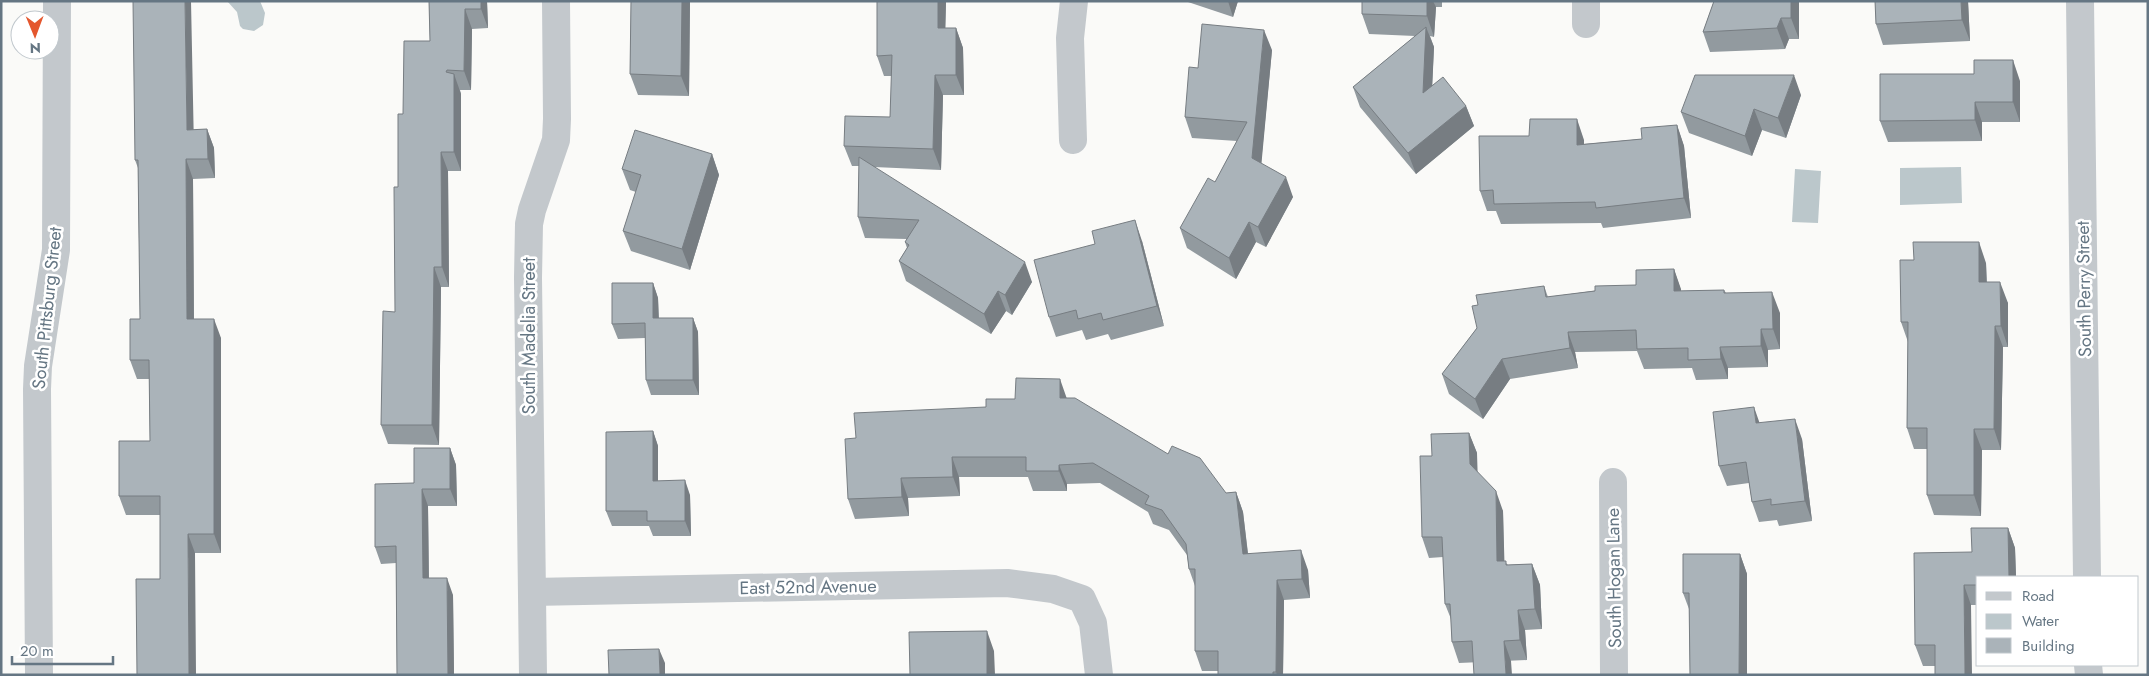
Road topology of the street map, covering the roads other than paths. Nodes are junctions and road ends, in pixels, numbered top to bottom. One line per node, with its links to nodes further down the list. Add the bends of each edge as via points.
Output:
1 (57, 1): 9 (street, South Pittsburg Street, via 56,250 37,389)
2 (556, 1): 8 (street, South Madelia Street, via 556,140 529,224)
3 (1074, 1): 5 (street, via 1070,38)
4 (2080, 1): 7 (street, South Perry Street)
5 (1073, 140)
6 (1613, 482): 12 (street, South Hogan Lane)
7 (2087, 576)
8 (532, 592): 10 (street, South Madelia Street); 11 (street, East 52nd Avenue, via 1008,583 1054,589 1082,599 1094,623)
9 (39, 675)
10 (533, 675)
11 (1099, 675)
12 (1614, 675)

